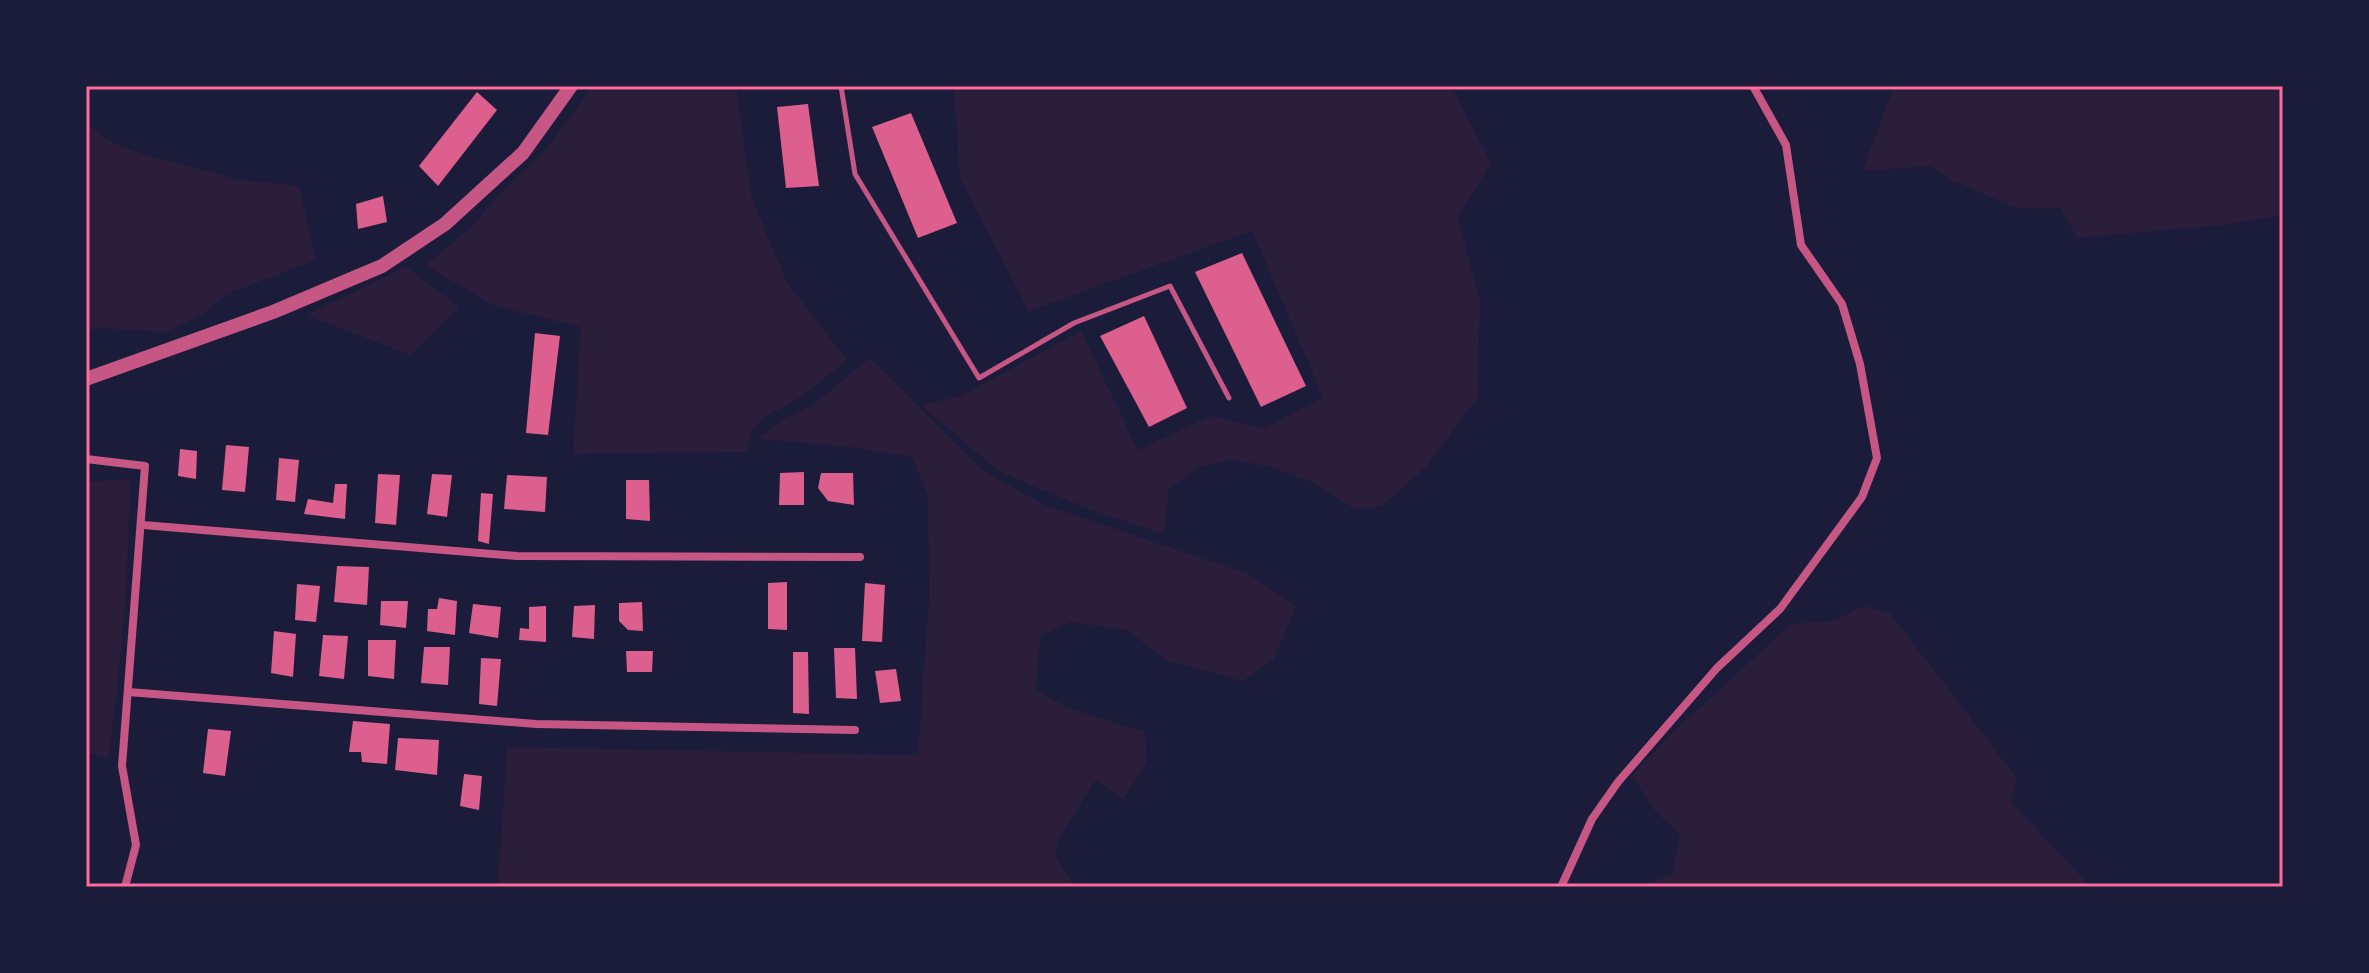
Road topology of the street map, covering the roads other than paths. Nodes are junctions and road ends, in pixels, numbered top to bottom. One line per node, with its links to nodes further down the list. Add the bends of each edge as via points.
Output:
1 (571, 86): 4 (street, via 523,153 445,224 382,266 273,312)
2 (841, 86): 5 (lane, via 855,174 979,378 1074,323 1170,286)
3 (1753, 86): 12 (street, via 1786,145 1801,245 1842,304 1860,364 1877,458 1862,497 1780,609 1717,668 1618,782 1592,819)
4 (89, 375)
5 (1229, 398)
6 (86, 459): 7 (street, via 145,466)
7 (143, 525): 8 (street, via 517,556); 9 (street)
8 (860, 557)
9 (128, 692): 10 (street, via 536,724); 11 (street, via 122,766 136,845)
10 (855, 730)
11 (125, 887)
12 (1561, 887)

